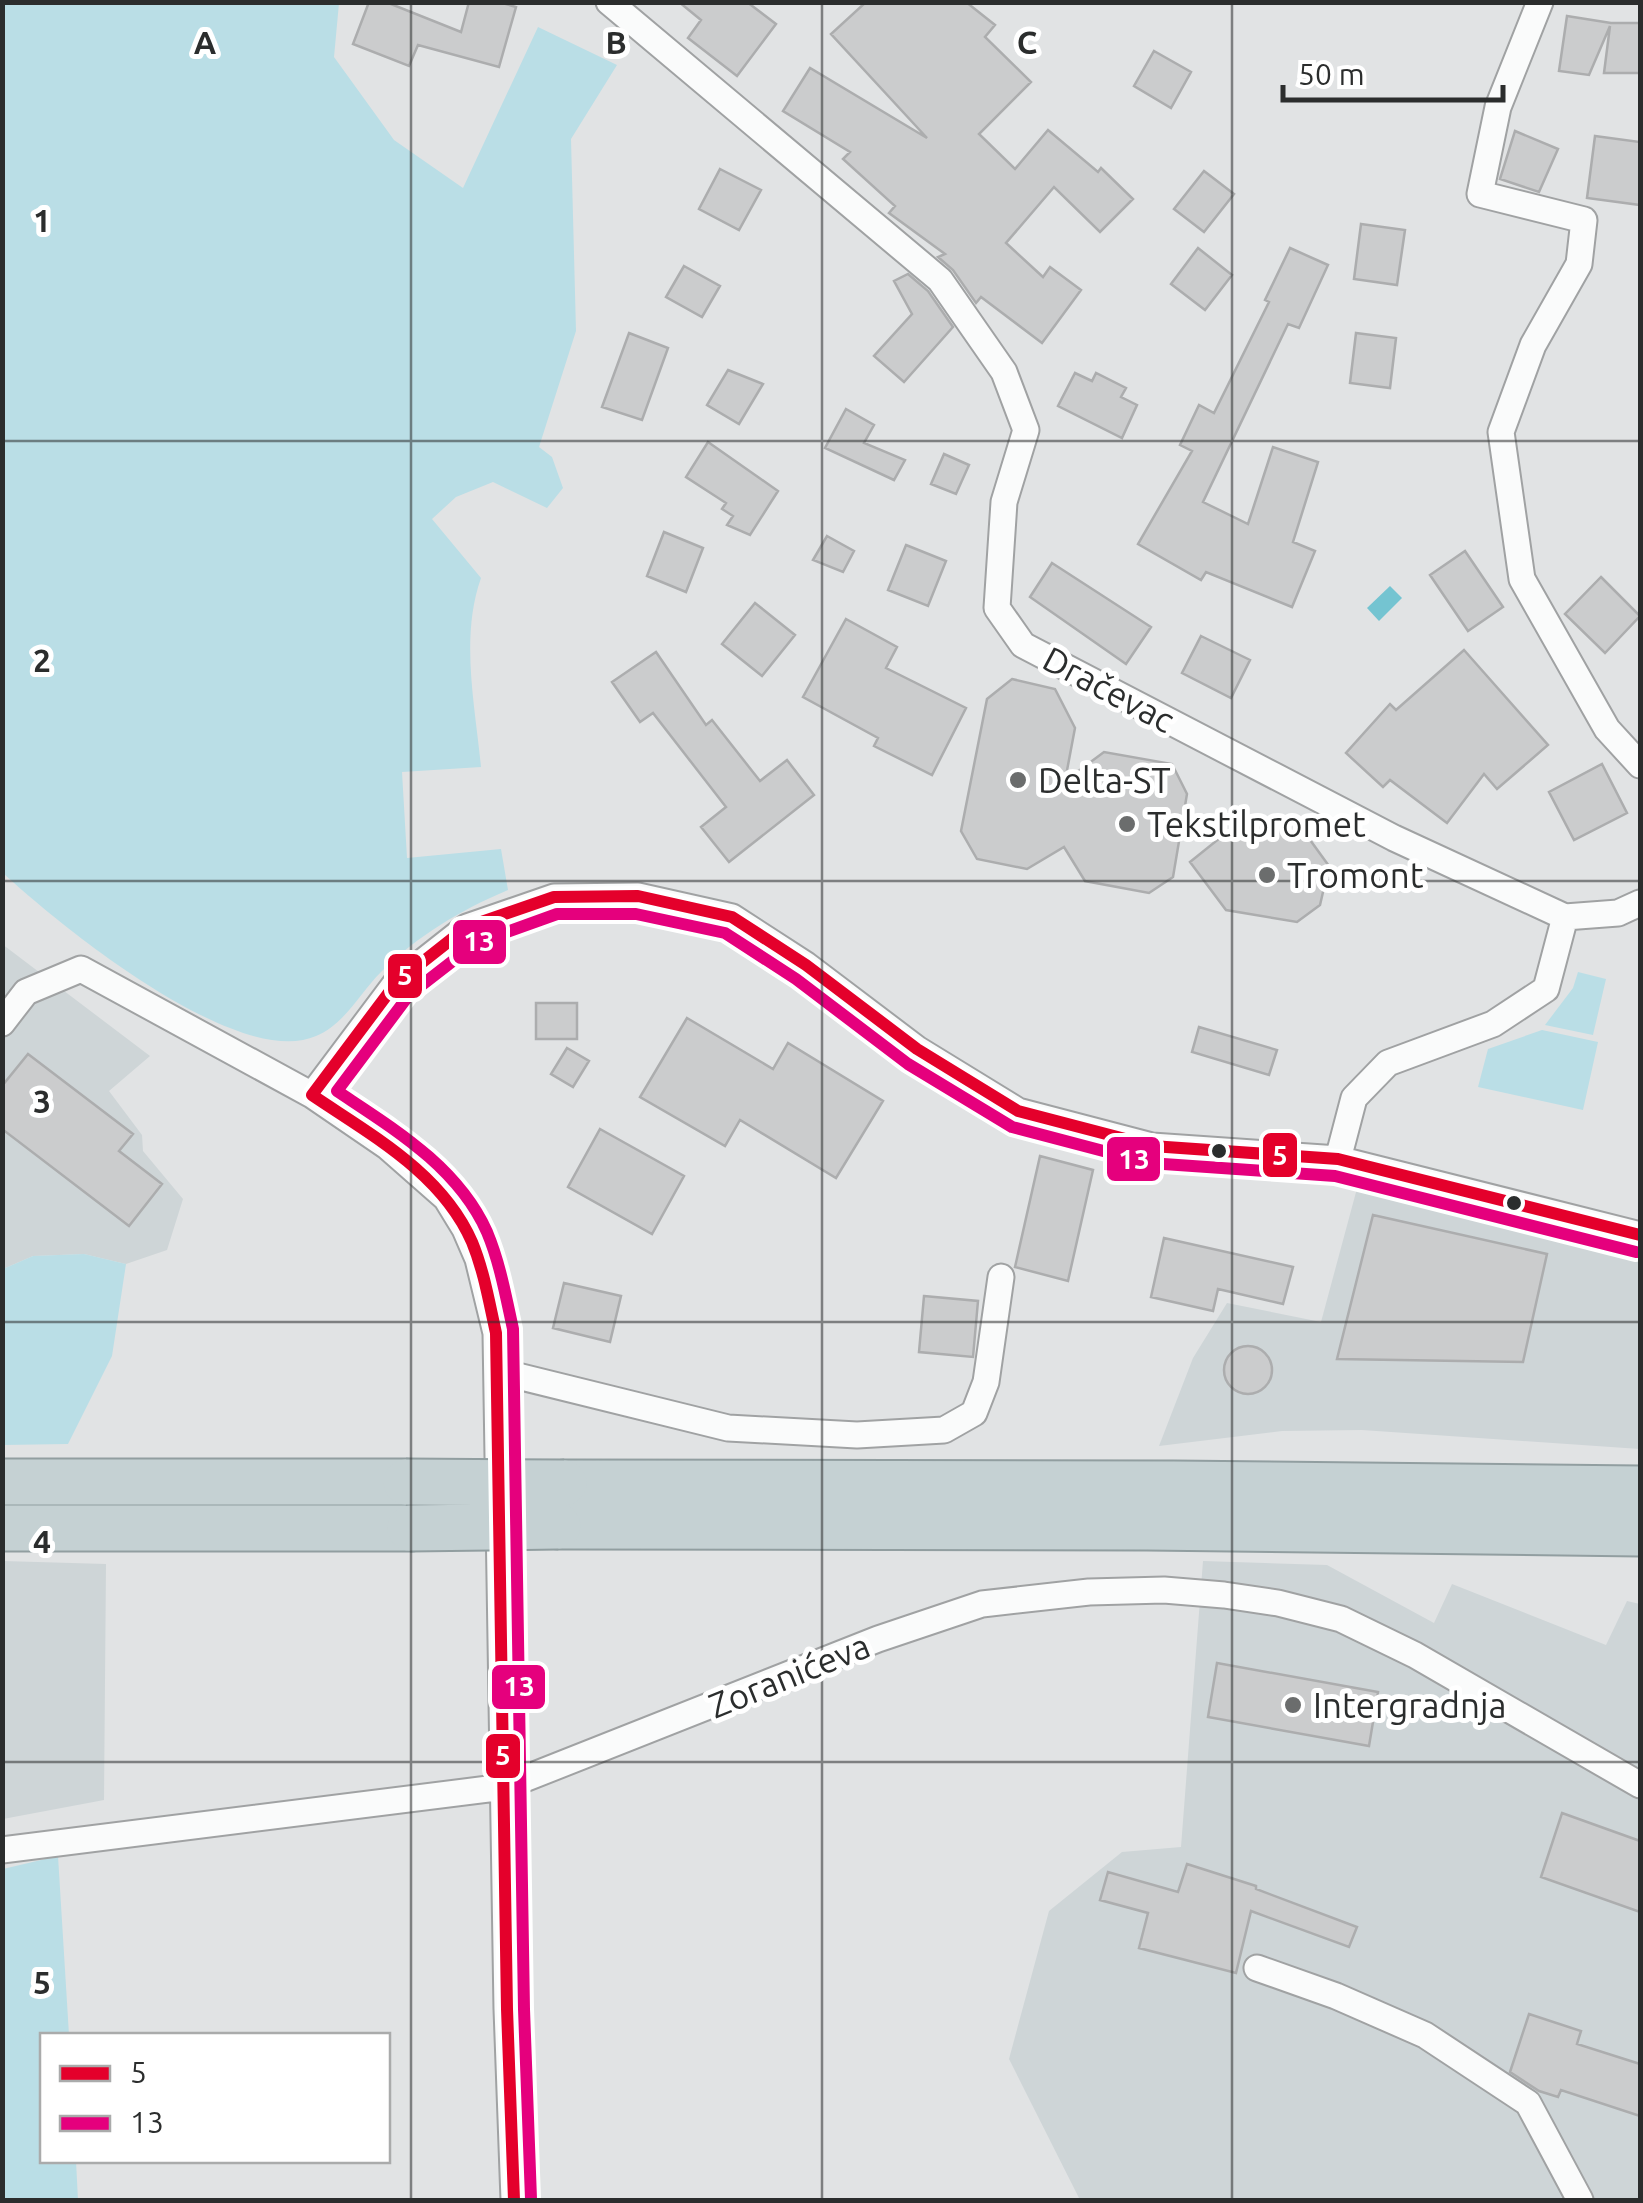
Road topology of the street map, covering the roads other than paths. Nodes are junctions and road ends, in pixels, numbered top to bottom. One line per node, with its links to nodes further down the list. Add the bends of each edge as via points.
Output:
1 (609, 2): 5 (street, Dračevac, via 940,280 1004,372 1026,430 1004,502 997,608 1023,644 1394,838)
2 (1540, 2): 3 (street, via 1498,107 1480,194 1584,220 1579,264 1533,346 1501,432 1522,580 1607,729)
3 (1640, 766)
4 (1640, 902): 5 (street, Dračevac, via 1618,913)
5 (1566, 916): 8 (street, via 1546,988 1492,1024 1388,1063 1354,1098)
6 (2, 1023): 7 (street, via 26,992 81,969)
7 (312, 1095): 8 (street, via 396,982 467,927 554,897 638,896 732,916 917,1049 1018,1111 1152,1146); 11 (street, via 388,1147 446,1198 478,1259 496,1333)
8 (1338, 1159): 9 (street)
9 (1640, 1235)
10 (1001, 1277): 11 (street, via 986,1382 974,1413 944,1430 857,1435 728,1428)
11 (497, 1371): 18 (street)
12 (2, 1482): 14 (highway, bridge, via 406,1482)
13 (1640, 1489): 14 (highway, via 1174,1484)
14 (561, 1504): 15 (highway, bridge, via 410,1528); 16 (highway, via 1147,1527)
15 (2, 1528)
16 (1640, 1533)
17 (1640, 1785): 18 (street, Zoranićeva, via 1341,1619 1278,1602 1164,1590 982,1604)
18 (504, 1787): 19 (street, Zoranićeva); 21 (street)
19 (2, 1850)
20 (1257, 1968): 22 (street, via 1426,2035 1528,2103)
21 (514, 2200)
22 (1580, 2200)

